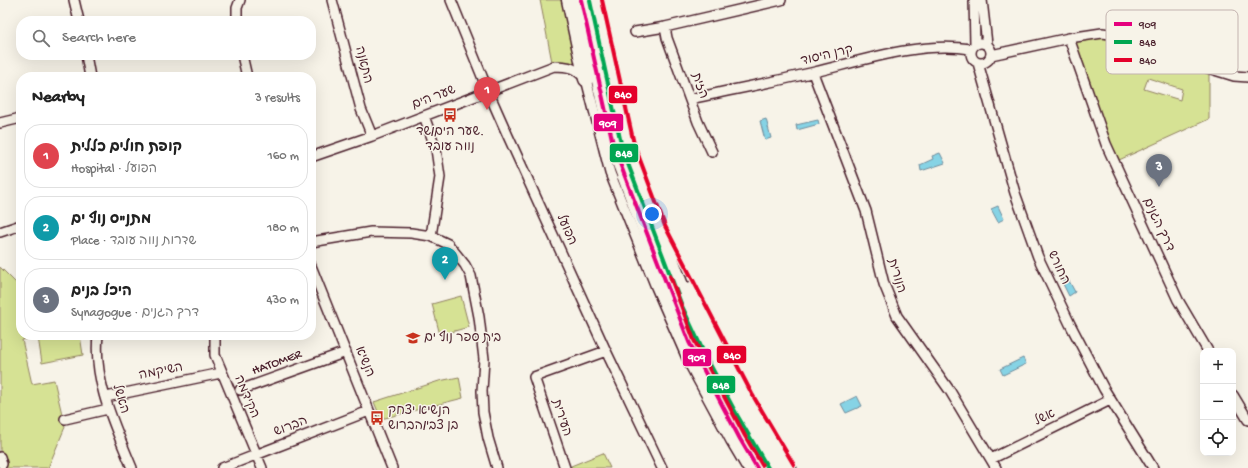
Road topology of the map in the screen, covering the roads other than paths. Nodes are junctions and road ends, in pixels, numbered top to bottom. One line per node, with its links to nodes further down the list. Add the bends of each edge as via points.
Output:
1 (74, 0): 11 (street)
2 (240, 0): 12 (street)
3 (332, 0): 34 (street, התאנה, via 361,108)
4 (451, 0): 29 (street, הפועל)
5 (569, 0): 28 (highway)
6 (581, 0): 67 (highway, via 614,148 689,342)
7 (596, 0): 38 (highway, via 628,146)
8 (974, 0): 18 (street)
9 (982, 0): 17 (street)
10 (776, 1): 13 (street)
11 (77, 16)
12 (237, 16)
13 (665, 27): 14 (street); 30 (street, הזית)
14 (635, 32)
15 (1106, 34): 16 (street)
16 (1069, 38): 19 (street); 45 (street, דרך הגנים, via 1106,144 1178,300)
17 (987, 44): 18 (street, via 982,42); 19 (street)
18 (973, 46): 22 (street, via 971,56); 25 (street, קרן היסוד, via 922,48)
19 (991, 55): 22 (street, via 986,62)
20 (87, 60): 23 (street)
21 (243, 60): 24 (street)
22 (978, 63): 51 (street, החורש, via 1014,193 1038,257)
23 (89, 72)
24 (246, 72)
25 (813, 73): 30 (street, קרן היסוד); 58 (street, הנורית, via 866,211 880,271 897,316 950,391)
26 (1228, 74): 27 (street)
27 (1248, 77)
28 (586, 79): 29 (street, שער הים, via 577,70 567,66 554,66); 66 (street, via 610,173 656,287 690,365)
29 (488, 91): 31 (street, שער הים); 47 (street, הפועל)
30 (690, 99): 35 (street, הזית)
31 (424, 116): 34 (street, שער הים); 40 (street, via 436,149 440,177)
32 (16, 119): 33 (street)
33 (0, 123)
34 (372, 136): 36 (street, שער הים)
35 (712, 152)
36 (316, 155)
37 (16, 227): 39 (street)
38 (660, 228): 68 (highway, via 688,304 710,352); 69 (highway, via 748,397)
39 (0, 232)
40 (431, 236): 41 (street, via 371,232); 63 (street, via 448,244 465,264 471,276 484,359 483,412)
41 (316, 241)
42 (316, 278): 46 (street, הנשיא)
43 (98, 340): 50 (street, האשל, via 100,375)
44 (215, 340): 48 (street, הקידמה, via 215,355)
45 (1206, 348)
46 (346, 352): 49 (street, HATOMER); 54 (street, הנשיא)
47 (606, 352): 64 (street, העירית, via 534,376); 65 (street, הפועל)
48 (221, 373): 50 (street, השיקמה); 57 (street, הקידמה)
49 (240, 390)
50 (106, 397): 53 (street, האשל)
51 (1110, 400): 58 (street, אשל); 71 (street, החורש)
52 (1236, 400): 56 (street)
53 (108, 409): 55 (street); 59 (street, האשל)
54 (370, 411): 57 (street, הברוש); 62 (street, הנשיא)
55 (65, 419)
56 (1248, 420)
57 (256, 454): 60 (street, הברוש); 61 (street, הקידמה)
58 (991, 459): 70 (street, הנורית)
59 (132, 468)
60 (222, 468)
61 (262, 468)
62 (392, 468)
63 (497, 468)
64 (565, 468)
65 (662, 468)
66 (747, 468)
67 (757, 468)
68 (775, 468)
69 (789, 468)
70 (996, 468)
71 (1153, 468)

